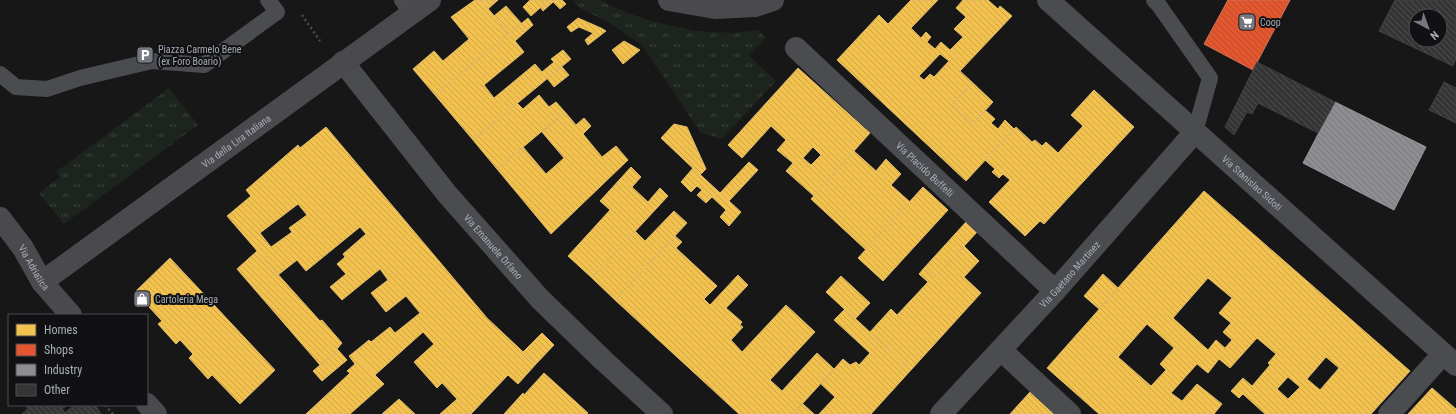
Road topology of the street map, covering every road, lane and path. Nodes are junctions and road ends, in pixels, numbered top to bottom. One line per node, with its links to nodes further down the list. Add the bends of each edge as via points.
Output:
1 (268, 0): 12 (lane, via 277,12 204,65 152,61 47,88 16,87)
2 (430, 0): 7 (street, Via della Lira Italiana)
3 (669, 0): 4 (street, via 715,8 755,6)
4 (774, 0)
5 (1048, 0): 13 (street, Via Stanislao Sidoti)
6 (1157, 1): 13 (lane, via 1210,78)
7 (407, 6): 11 (street, Via della Lira Italiana)
8 (299, 12): 9 (path)
9 (320, 41)
10 (796, 48): 16 (street, Via Placido Buffelli)
11 (343, 62): 15 (street, Via della Lira Italiana); 24 (street, Via Emanuele Orfano, via 447,194 540,300)
12 (0, 74)
13 (1195, 132): 16 (street, Via Gaetano Martinez); 19 (street, Via Stanislao Sidoti)
14 (0, 218): 15 (street, Via Adriatica, via 23,248)
15 (42, 282): 17 (street, Via Adriatica)
16 (1055, 291): 18 (street, Via Gaetano Martinez)
17 (70, 314)
18 (1001, 350): 25 (street, Via Gaetano Martinez); 26 (street)
19 (1449, 360): 27 (street)
20 (148, 405): 23 (street)
21 (106, 406): 22 (path)
22 (113, 414)
23 (156, 414)
24 (662, 414)
25 (941, 414)
26 (1070, 414)
27 (1388, 414)

